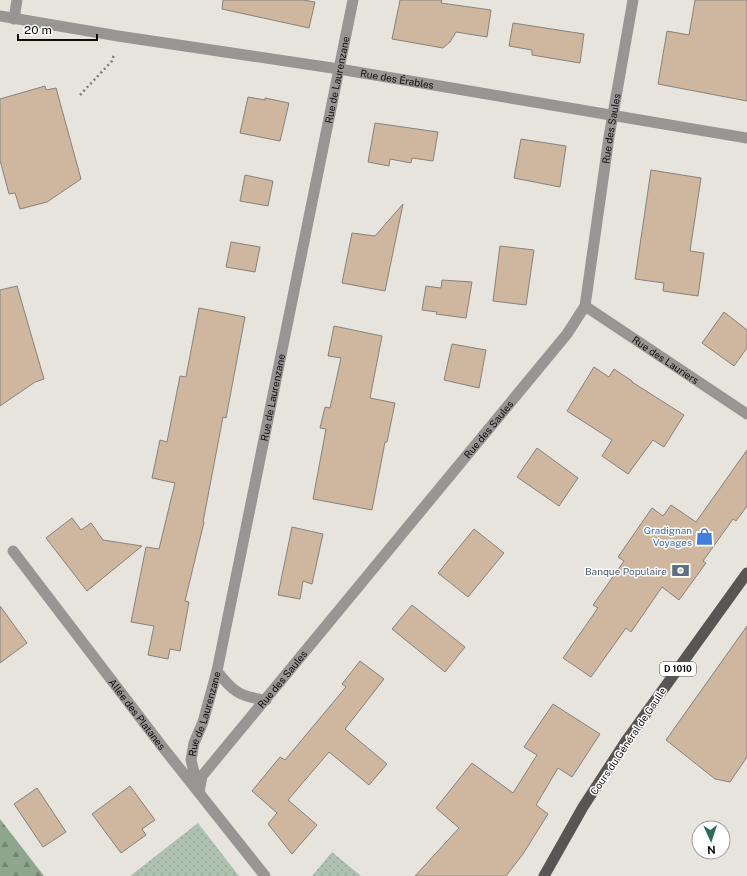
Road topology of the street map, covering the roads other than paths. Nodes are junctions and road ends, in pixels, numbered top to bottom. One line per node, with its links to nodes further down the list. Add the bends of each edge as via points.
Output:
1 (17, 0): 5 (street)
2 (353, 0): 6 (street, Rue de Laurenzane)
3 (633, 0): 7 (street, Rue des Saules)
4 (0, 16): 5 (street, Rue des Érables)
5 (14, 18): 6 (street, Rue des Érables)
6 (339, 69): 7 (street, Rue des Érables); 13 (street, Rue de Laurenzane)
7 (613, 116): 8 (street, Rue des Érables); 9 (street, Rue des Saules)
8 (747, 138)
9 (585, 306): 10 (street, Rue des Lauriers); 14 (street, Rue des Saules, via 567,334)
10 (747, 414)
11 (13, 551): 15 (street, Allée des Platanes)
12 (747, 573): 17 (main road, Cours du Général de Gaulle / D 1010, via 626,741)
13 (217, 671): 14 (street, via 226,684 241,695); 15 (street, Rue de Laurenzane, via 191,760)
14 (266, 700): 15 (street, Rue des Saules, via 202,776)
15 (199, 792): 16 (street, Allée des Platanes)
16 (264, 876)
17 (544, 876)

